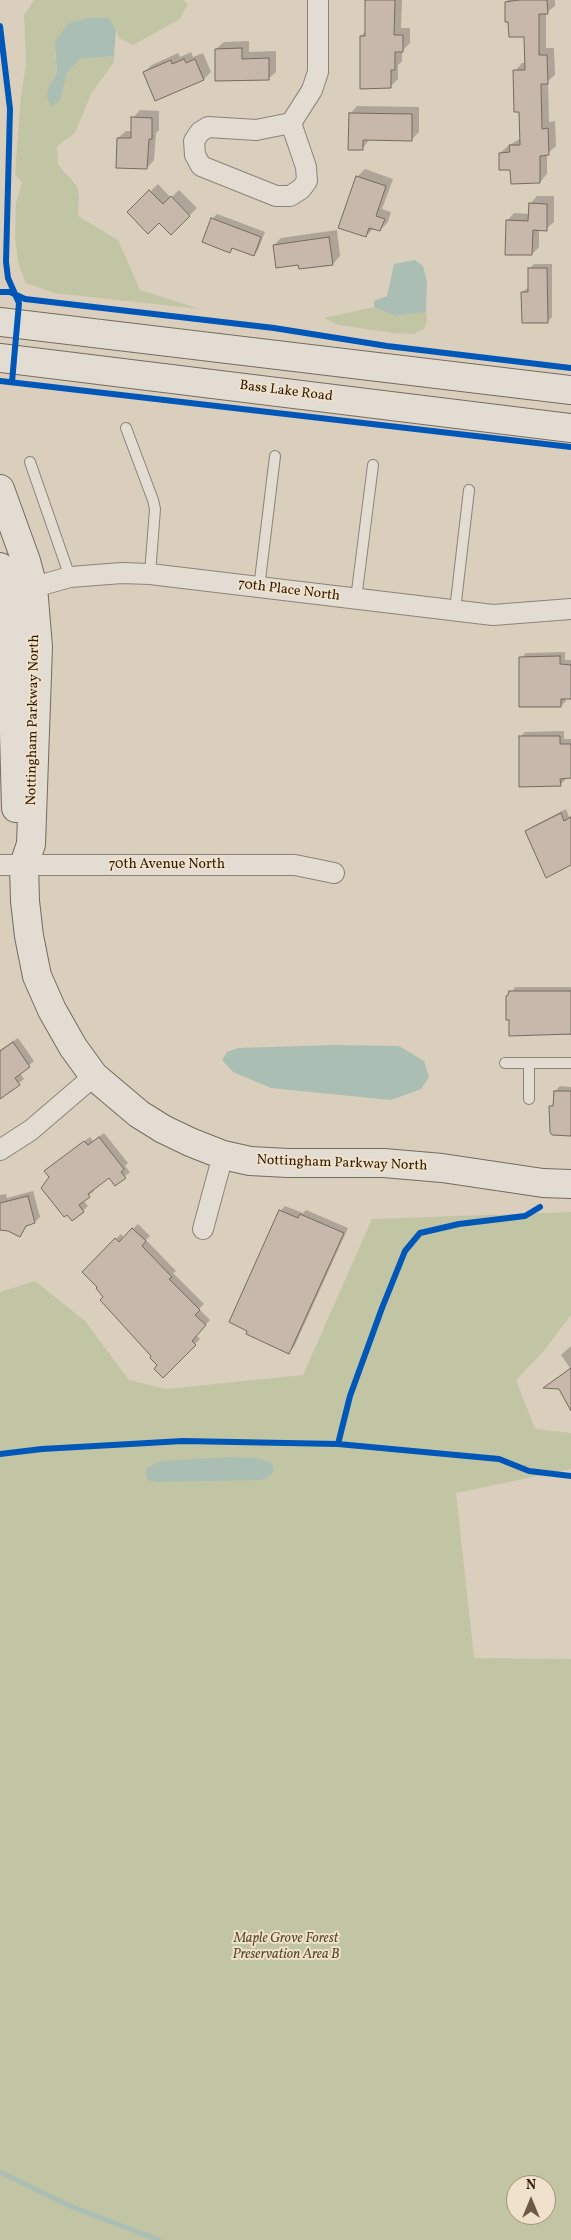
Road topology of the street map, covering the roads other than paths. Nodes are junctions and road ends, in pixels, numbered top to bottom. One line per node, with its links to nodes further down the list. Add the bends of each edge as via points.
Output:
1 (318, 0): 2 (street, via 318,72 312,90)
2 (291, 122): 2 (street, via 256,130 208,127 194,141 195,155 201,166 276,196 290,196 307,181 306,167)
3 (0, 322): 5 (main road)
4 (0, 358): 7 (main road, Bass Lake Road)
5 (571, 390)
6 (126, 428): 14 (lane, via 155,510)
7 (571, 428)
8 (275, 456): 16 (lane)
9 (30, 462): 15 (lane)
10 (373, 465): 18 (lane)
11 (0, 489): 17 (main road, Nottingham Parkway North, via 26,561)
12 (469, 490): 20 (lane)
13 (0, 567): 17 (main road, Nottingham Parkway North)
14 (150, 574): 15 (street, 70th Place North); 16 (street, 70th Place North)
15 (70, 577): 17 (street, 70th Place North)
16 (259, 588): 18 (street, 70th Place North)
17 (21, 591): 21 (main road, Nottingham Parkway North, via 11,620 16,844)
18 (356, 599): 20 (street, 70th Place North)
19 (571, 609): 20 (street, 70th Place North, via 493,615)
20 (455, 610)
21 (12, 865): 22 (street, 70th Avenue North, via 295,865); 26 (main road, Nottingham Parkway North, via 25,901 37,976 73,1047)
22 (334, 873)
23 (504, 1063): 24 (lane)
24 (529, 1063): 25 (lane); 27 (lane)
25 (571, 1063)
26 (94, 1076): 28 (street, via 31,1130); 29 (main road, Nottingham Parkway North, via 139,1114 163,1129)
27 (529, 1099)
28 (0, 1150)
29 (223, 1155): 30 (main road, Nottingham Parkway North, via 288,1163 442,1168 542,1183); 31 (street)
30 (571, 1184)
31 (203, 1229)

